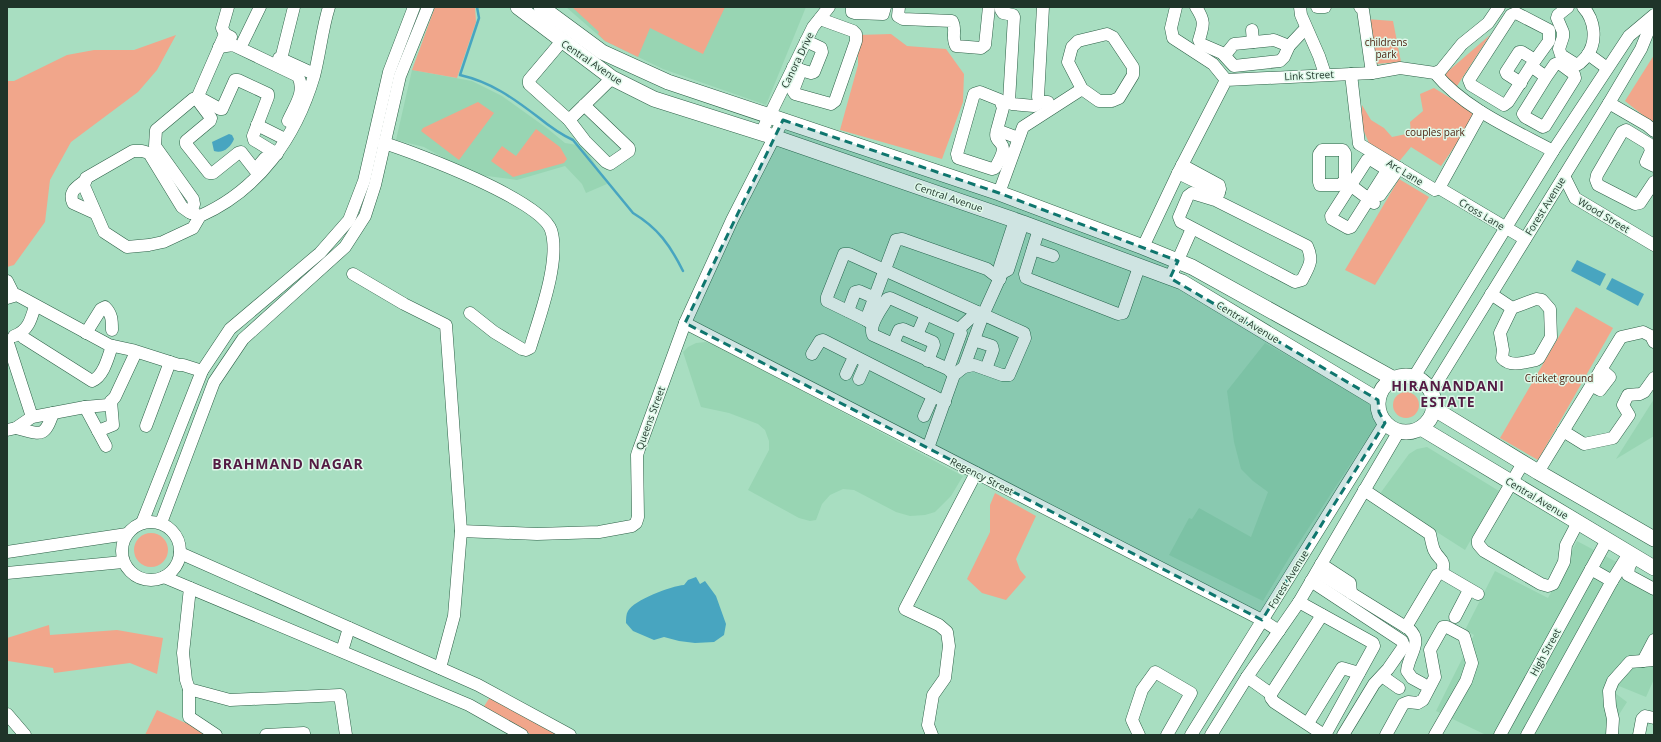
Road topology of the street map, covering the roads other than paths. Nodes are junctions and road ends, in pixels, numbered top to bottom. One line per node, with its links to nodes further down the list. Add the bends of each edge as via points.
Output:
1 (228, 7): 29 (street, via 222,28)
2 (260, 7): 32 (street)
3 (294, 7): 38 (street)
4 (330, 7): 44 (street)
5 (414, 7): 51 (street, via 389,72)
6 (428, 7): 51 (street)
7 (518, 7): 30 (main road, Central Avenue)
8 (541, 7): 57 (main road, Central Avenue, via 602,52 668,82)
9 (829, 7): 26 (street, Canora Drive)
10 (852, 7): 11 (street, via 854,13 883,14)
11 (885, 7)
12 (899, 7): 13 (street, via 898,16 903,19 952,21 956,46 981,48 985,45)
13 (989, 7)
14 (1001, 7): 52 (street, via 1003,14 1014,17 1008,101 1012,104 1034,106)
15 (1043, 7): 52 (street, via 1038,97)
16 (1176, 7): 48 (street, via 1171,28 1173,38 1213,64)
17 (1196, 7): 37 (street, via 1204,24 1199,40 1201,44)
18 (1300, 7): 28 (street)
19 (1317, 7): 20 (street)
20 (1325, 7)
21 (1499, 7): 43 (street, via 1488,23 1462,44 1441,70)
22 (1568, 7): 36 (street, via 1557,18 1563,32 1559,50 1561,55 1577,65)
23 (1583, 7): 36 (street, via 1588,12 1594,30 1592,48)
24 (1363, 8): 42 (street)
25 (1654, 16): 41 (street, Forest Avenue, via 1629,36); 54 (street, Forest Avenue, via 1641,49)
26 (820, 19): 31 (street, Canora Drive); 39 (street, via 856,34 856,41 835,101 830,104 795,94 793,91)
27 (1252, 30): 33 (street)
28 (1303, 32): 34 (street); 45 (street)
29 (225, 34): 32 (street); 35 (street)
30 (562, 41): 47 (main road, Central Avenue); 58 (street, via 529,80 529,84)
31 (806, 41): 39 (street, Canora Drive); 39 (street, via 821,48 822,52 811,74)
32 (243, 42): 38 (street)
33 (1253, 42): 34 (street, via 1274,40); 37 (street, via 1234,44)
34 (1289, 46): 37 (street, via 1280,61 1234,66)
35 (219, 47): 60 (street, via 198,96 220,109 235,80 268,94); 65 (street, via 233,45 298,76 302,90)
36 (1588, 54): 41 (street)
37 (1225, 55)
38 (281, 59): 44 (street)
39 (797, 68): 57 (street, Canora Drive)
40 (1540, 68): 40 (street, via 1559,63 1574,74 1575,78 1543,127 1523,114); 49 (street); 49 (street, via 1522,52 1518,52 1506,74); 49 (street, via 1549,41 1549,30 1516,13 1511,15 1469,80 1471,85 1504,105); 61 (street)
41 (1607, 68): 68 (street, Forest Avenue)
42 (1372, 73): 43 (street, Link Street, via 1400,68); 46 (street, Link Street)
43 (1435, 73): 56 (street, via 1445,85)
44 (314, 74): 69 (street, via 304,107)
45 (1321, 74): 46 (street, Link Street); 48 (street, Link Street)
46 (1350, 74): 71 (street, Arc Lane, via 1359,144)
47 (612, 78): 55 (street); 64 (main road, Central Avenue, via 654,99)
48 (1226, 80): 72 (street)
49 (1521, 83)
50 (1082, 89): 50 (street, via 1068,62 1072,47 1078,41 1107,34 1113,37 1133,67 1133,75 1119,98 1112,101 1099,101); 53 (street)
51 (388, 102): 67 (street); 87 (street)
52 (1041, 102): 53 (street)
53 (1062, 103): 66 (street, via 1024,127)
54 (1609, 103): 63 (street); 74 (street, Forest Avenue)
55 (584, 105): 58 (street); 58 (street, via 629,148 629,151 610,164 606,162)
56 (1481, 112): 61 (street); 78 (street)
57 (769, 115): 59 (main road, Central Avenue); 64 (street, Canora Drive)
58 (569, 120)
59 (783, 120): 64 (street, Queens Street); 79 (main road, Central Avenue)
60 (257, 125): 65 (street); 69 (street, via 254,140)
61 (1509, 127): 68 (street)
62 (997, 130): 62 (street, via 1002,108 1000,100 980,92 974,94 958,158 995,168 1003,150 995,135); 66 (street)
63 (1654, 131)
64 (768, 135): 86 (main road, Central Avenue); 114 (street, Queens Street)
65 (281, 137): 69 (street)
66 (1018, 138): 79 (street)
67 (384, 143): 87 (street, via 365,216); 110 (street, via 421,155 518,200 542,216 551,228 554,256 544,304 530,348 522,349)
68 (1553, 151): 88 (street, Forest Avenue)
69 (274, 152): 73 (street); 84 (street, via 259,176 235,197 216,209)
70 (1654, 166): 76 (street, via 1646,162 1651,151 1649,144 1626,130 1622,132 1596,180 1598,185 1635,204 1640,203)
71 (1398, 168): 78 (street, Arc Lane, via 1435,190); 83 (street)
72 (1180, 169): 80 (street); 94 (street)
73 (255, 170): 84 (street, via 218,202); 84 (street, via 241,152 210,173 186,144 186,141 211,118 196,98 193,99 156,130 155,146 193,199)
74 (1564, 176): 81 (street, Forest Avenue); 82 (street, Wood Street)
75 (86, 180): 84 (street, via 134,151 142,151 148,153 182,208); 85 (street, via 84,186); 85 (street, via 72,191 70,198 73,203)
76 (1654, 182)
77 (1347, 184): 83 (street); 83 (street, via 1367,160 1370,159 1386,169); 83 (street, via 1331,216 1332,219 1348,228)
78 (1439, 188): 88 (street, Cross Lane)
79 (999, 193): 94 (main road, Central Avenue)
80 (1217, 196): 80 (street, via 1307,246 1311,259 1302,280 1295,282 1181,222 1179,217 1188,196 1192,193)
81 (1552, 196): 82 (street); 92 (street, Forest Avenue)
82 (1575, 198): 93 (street, Wood Street)
83 (1372, 202): 91 (street)
84 (195, 211): 85 (street, via 193,228 163,242 127,248 104,232)
85 (95, 213)
86 (1019, 222): 89 (main road, Central Avenue); 101 (street, via 1008,270)
87 (353, 223): 133 (street, via 230,329); 167 (street, via 345,247 243,339 214,382)
88 (1506, 228): 92 (street, Cross Lane); 135 (street, Forest Avenue)
89 (1039, 229): 95 (street); 98 (main road, Central Avenue)
90 (1187, 232): 97 (street)
91 (1356, 232)
92 (1525, 239): 104 (street, Forest Avenue)
93 (1654, 245)
94 (1143, 247): 97 (main road, Central Avenue)
95 (1033, 249): 96 (street); 98 (street, via 1026,278 1118,314 1122,313 1128,283)
96 (1053, 256)
97 (1175, 260): 102 (street); 138 (main road, Central Avenue, via 1199,270)
98 (1138, 267): 102 (main road, Central Avenue)
99 (886, 269): 101 (street, via 896,240 902,239); 106 (street); 109 (street, via 850,254 844,254 827,301); 112 (street)
100 (353, 274): 168 (street, via 446,325)
101 (1001, 276): 112 (street)
102 (1170, 278): 141 (main road, Central Avenue, via 1182,282)
103 (7, 281): 105 (street)
104 (1491, 294): 108 (street); 139 (street, Forest Avenue)
105 (10, 296): 107 (street, via 17,295)
106 (875, 298): 109 (street, via 859,291 855,292); 113 (street)
107 (36, 306): 117 (street); 118 (street, via 30,322)
108 (1512, 308): 108 (street, via 1536,299 1542,300 1550,309 1551,338 1536,360 1514,364 1502,358 1500,333)
109 (848, 311): 113 (street)
110 (470, 313)
111 (926, 314): 113 (street, via 890,298); 115 (street); 119 (street)
112 (980, 314): 115 (street); 121 (street); 131 (street, via 1024,333 1025,338 1009,375)
113 (870, 322): 123 (street, via 873,335)
114 (685, 323): 157 (street, Regency Street); 168 (street, Queens Street, via 637,455 636,523 599,532 537,534)
115 (959, 329): 132 (street, via 961,333)
116 (112, 330): 117 (street, via 112,316 104,307 100,309)
117 (86, 333): 124 (street)
118 (20, 334): 120 (street); 124 (street, via 92,381 96,380 104,367)
119 (917, 335): 123 (street, via 903,329 899,330); 128 (street, via 933,342)
120 (7, 340): 148 (street)
121 (974, 340): 131 (street, via 992,346); 132 (street)
122 (1654, 342): 154 (street, via 1651,336 1644,332 1622,337)
123 (893, 344): 128 (street)
124 (112, 346): 125 (street)
125 (136, 352): 129 (street); 142 (street)
126 (812, 354): 127 (street, via 823,340)
127 (854, 357): 130 (street); 134 (street)
128 (928, 361): 132 (street)
129 (174, 363): 133 (street, via 184,364); 150 (street)
130 (866, 363): 137 (street); 140 (street)
131 (986, 369): 132 (street, via 974,365)
132 (956, 370): 143 (street)
133 (201, 374): 165 (street)
134 (846, 374)
135 (1414, 377): 138 (main road, via 1402,376); 139 (main road)
136 (1654, 378): 154 (street, via 1644,392 1628,395 1623,405 1629,415 1613,438 1584,444)
137 (858, 379)
138 (1394, 379): 141 (main road, via 1384,387)
139 (1431, 392): 145 (main road)
140 (933, 396): 143 (street); 147 (street)
141 (1378, 400): 149 (main road, via 1379,412)
142 (111, 401): 144 (street, via 108,405); 153 (street, via 113,425)
143 (945, 402): 157 (street)
144 (85, 407): 146 (street); 153 (street)
145 (1433, 408): 151 (main road, via 1429,419); 158 (main road)
146 (53, 413): 148 (street); 152 (street, via 48,428 42,432)
147 (924, 416)
148 (32, 417): 152 (street)
149 (1385, 423): 155 (main road); 163 (street, Forest Avenue)
150 (146, 426)
151 (1421, 428): 155 (main road); 161 (main road, Central Avenue)
152 (12, 429)
153 (98, 431): 156 (street)
154 (1563, 431): 159 (street)
155 (1399, 432): 162 (street, Forest Avenue)
156 (106, 446)
157 (928, 448): 160 (street, Regency Street)
158 (1517, 459): 159 (main road); 161 (main road)
159 (1538, 472): 170 (main road)
160 (976, 473): 188 (street, Regency Street); 217 (street, via 905,609 939,625 947,632 945,678 932,695 928,725)
161 (1506, 479): 166 (main road, Central Avenue); 166 (street, via 1478,540 1484,551 1548,586 1553,584 1564,562 1566,545)
162 (1364, 490): 164 (street, Forest Avenue); 180 (street, via 1430,534 1434,551 1443,560)
163 (1334, 505): 164 (street); 188 (street, Forest Avenue)
164 (1350, 517): 178 (street, Forest Avenue)
165 (142, 522): 167 (street); 169 (street)
166 (1578, 522): 171 (main road, Central Avenue)
167 (161, 523): 173 (street, via 176,535)
168 (462, 531): 195 (street, via 454,616)
169 (126, 534): 172 (street); 175 (street, via 121,552)
170 (1654, 539)
171 (1607, 540): 174 (main road, Central Avenue); 177 (street, High Street)
172 (7, 552)
173 (180, 553): 181 (street, via 172,571); 190 (street)
174 (1632, 555): 176 (main road, Central Avenue); 182 (street); 184 (street, via 1628,575)
175 (123, 562): 179 (street); 181 (street, via 136,576 150,580)
176 (1654, 568)
177 (1591, 569): 182 (street); 226 (street, High Street)
178 (1316, 572): 185 (street, Forest Avenue); 189 (street, via 1350,584 1351,593); 198 (street, via 1402,641 1402,650)
179 (7, 574)
180 (1442, 574): 187 (street, via 1473,592); 189 (street, via 1437,575)
181 (164, 577): 183 (street)
182 (1612, 581): 227 (street)
183 (190, 588): 193 (street); 202 (street, via 183,653)
184 (1654, 589)
185 (1299, 602): 186 (street); 191 (street, Forest Avenue)
186 (1322, 615): 196 (street, via 1373,644); 203 (street)
187 (1455, 617)
188 (1262, 620): 191 (street, Regency Street); 204 (street, Forest Avenue)
189 (1406, 627): 199 (street, via 1415,634 1416,641 1407,671 1412,678)
190 (349, 628): 193 (street); 195 (street)
191 (1279, 631): 197 (street, Forest Avenue)
192 (1654, 640): 194 (street)
193 (342, 651): 205 (street)
194 (1649, 661): 228 (street, via 1630,662 1612,681 1609,691 1613,719)
195 (440, 668): 200 (street)
196 (1359, 673): 209 (street, via 1342,668); 222 (street)
197 (1247, 676): 203 (street); 206 (street, Forest Avenue)
198 (1382, 676): 201 (street); 223 (street, via 1374,684)
199 (1423, 684)
200 (478, 685): 205 (street); 216 (street)
201 (1399, 688)
202 (189, 689): 211 (street, via 189,717); 214 (street, via 230,700 340,695)
203 (1271, 694): 209 (street, via 1274,702)
204 (1213, 699): 206 (street); 220 (street, Forest Avenue)
205 (468, 705): 215 (street)
206 (1227, 709): 221 (street, Forest Avenue)
207 (7, 714): 210 (street)
208 (1654, 718): 229 (street, via 1645,716 1642,719)
209 (1308, 724): 222 (street)
210 (25, 735)
211 (216, 735)
212 (266, 735): 213 (street)
213 (304, 735)
214 (346, 735)
215 (522, 735)
216 (570, 735)
217 (932, 735)
218 (1139, 735): 219 (street, via 1132,720 1142,690 1155,672 1191,692)
219 (1167, 735)
220 (1191, 735)
221 (1210, 735)
222 (1324, 735)
223 (1343, 735)
224 (1386, 735): 225 (street, via 1403,704 1423,700 1435,677 1430,650 1443,627 1447,627 1464,636 1472,663 1466,681)
225 (1435, 735)
226 (1500, 735)
227 (1527, 735)
228 (1612, 735)
229 (1639, 735)

